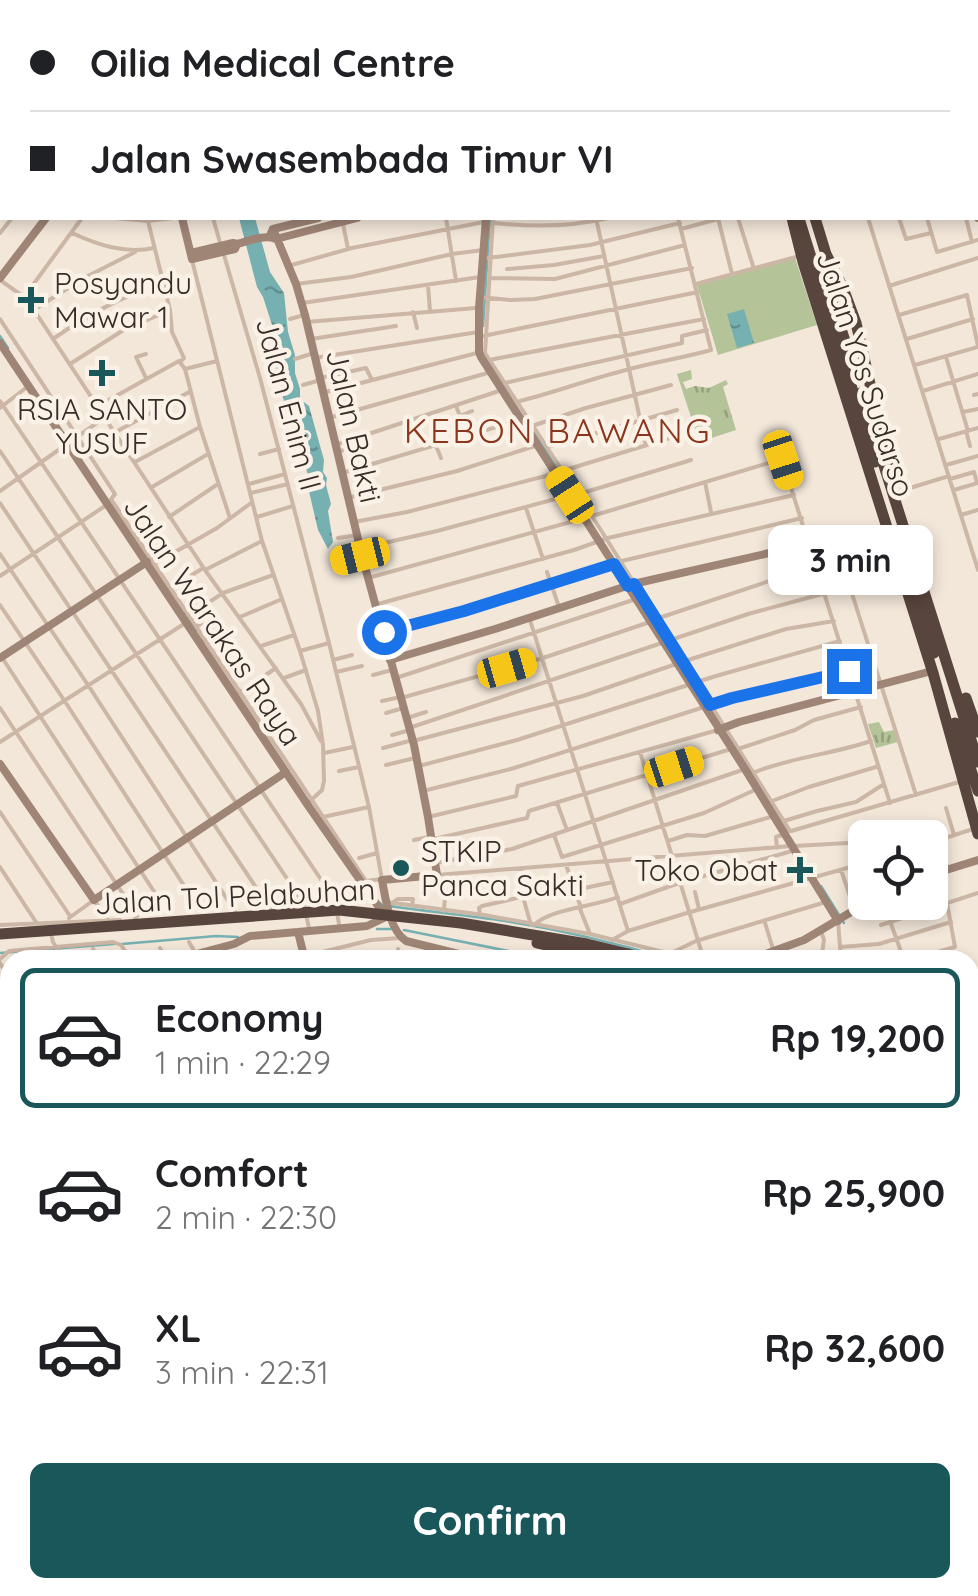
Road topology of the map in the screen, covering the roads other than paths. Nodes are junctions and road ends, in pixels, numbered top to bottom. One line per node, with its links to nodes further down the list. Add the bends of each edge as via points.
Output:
1 (44, 220): 50 (street)
2 (81, 220): 27 (street)
3 (137, 220): 22 (street)
4 (157, 220): 22 (street)
5 (183, 220): 39 (street)
6 (215, 220): 34 (street, Jalan Enim II)
7 (270, 220): 29 (street)
8 (316, 220): 24 (street); 29 (street)
9 (350, 220): 24 (street)
10 (446, 220): 26 (street)
11 (589, 220): 23 (street, via 538,226)
12 (597, 220): 31 (street)
13 (718, 220): 48 (street)
14 (739, 220): 46 (street)
15 (804, 220): 38 (highway, Jalan Yos Sudarso)
16 (805, 220): 55 (highway)
17 (805, 220): 55 (highway)
18 (805, 220): 164 (highway, Jalan Yos Sudarso, via 844,288)
19 (869, 220): 58 (street)
20 (901, 220): 28 (street, via 906,239)
21 (929, 220): 28 (street)
22 (148, 221): 33 (street)
23 (489, 221): 26 (street); 40 (street)
24 (342, 222): 35 (street)
25 (680, 223): 31 (street); 32 (street)
26 (448, 229): 35 (street); 37 (street)
27 (72, 233): 36 (street); 60 (street)
28 (932, 233): 30 (street, via 937,252)
29 (270, 236): 34 (street); 43 (street, Jalan Bakti)
30 (975, 241)
31 (601, 243): 40 (street); 41 (street)
32 (686, 245): 44 (street); 45 (street)
33 (154, 248): 36 (street); 52 (street)
34 (222, 249): 39 (street); 141 (street, Jalan Enim II)
35 (348, 249): 43 (street)
36 (135, 252): 64 (street)
37 (452, 254): 40 (street); 51 (street); 53 (street)
38 (801, 255): 46 (street); 194 (highway, Jalan Yos Sudarso)
39 (192, 256): 93 (street)
40 (486, 256): 49 (street)
41 (604, 256): 44 (street); 47 (street)
42 (978, 258): 58 (street)
43 (288, 266): 53 (street, Jalan Bakti)
44 (607, 266): 49 (street, via 555,280); 56 (street)
45 (692, 268): 54 (street); 56 (street)
46 (754, 268): 48 (street)
47 (507, 270)
48 (732, 274): 54 (street)
49 (485, 277): 51 (street); 61 (street)
50 (0, 278): 60 (street)
51 (456, 281): 57 (street)
52 (162, 283): 65 (street); 80 (street, via 92,313)
53 (296, 284): 62 (street, Jalan Bakti)
54 (696, 284): 59 (street)
55 (825, 284): 194 (highway); 280 (highway)
56 (611, 285): 61 (street, via 535,298); 67 (street)
57 (428, 286): 62 (street); 66 (street)
58 (889, 286): 69 (street)
59 (698, 292): 67 (street); 71 (street)
60 (24, 297): 64 (street)
61 (484, 298): 63 (street); 79 (street)
62 (302, 303): 70 (street, Jalan Bakti)
63 (479, 308): 66 (street); 79 (street)
64 (34, 310): 80 (street)
65 (170, 310): 92 (street); 94 (street)
66 (430, 310): 68 (street)
67 (616, 310): 78 (street); 79 (street)
68 (412, 312): 70 (street); 76 (street)
69 (898, 315): 74 (street, via 966,296); 82 (street)
70 (306, 318): 73 (street); 81 (street, Jalan Bakti)
71 (704, 318): 77 (street); 78 (street)
72 (0, 319): 134 (street)
73 (290, 319)
74 (973, 319): 82 (street); 84 (street)
75 (396, 326): 81 (street)
76 (417, 328)
77 (708, 330): 88 (street); 97 (street, via 710,351)
78 (620, 334): 88 (street); 91 (street)
79 (481, 335): 85 (street); 87 (street); 91 (street)
80 (53, 339): 94 (street)
81 (310, 339): 87 (street, Jalan Bakti)
82 (906, 340): 95 (street)
83 (0, 344): 106 (street, Jalan Warakas Raya)
84 (978, 347): 89 (street)
85 (479, 352): 98 (street); 102 (street)
86 (146, 354): 100 (street, via 136,358)
87 (315, 356): 90 (street); 101 (street, Jalan Bakti)
88 (625, 356): 97 (street); 107 (street)
89 (946, 356): 95 (street); 103 (street)
90 (295, 358)
91 (489, 360): 107 (street)
92 (181, 361): 96 (street); 100 (street)
93 (218, 361): 96 (street); 159 (street)
94 (70, 364): 115 (street)
95 (915, 366): 108 (street)
96 (184, 369): 109 (street)
97 (628, 369): 111 (street); 112 (street)
98 (491, 372): 107 (street); 122 (street)
99 (978, 374): 103 (street)
100 (146, 378): 115 (street)
101 (319, 379): 102 (street, via 367,368); 105 (street); 110 (street, Jalan Bakti)
102 (372, 380): 110 (street)
103 (953, 382): 108 (street); 119 (street)
104 (670, 385): 111 (street)
105 (302, 386)
106 (28, 387): 113 (street); 134 (street, Jalan Warakas Raya)
107 (504, 387): 112 (street); 114 (street); 125 (street)
108 (923, 391): 133 (street)
109 (190, 392): 126 (street); 130 (street)
110 (322, 393): 122 (street, Jalan Bakti)
111 (633, 395): 123 (street); 125 (street)
112 (518, 402): 125 (street)
113 (1, 405): 149 (street)
114 (456, 406): 120 (street); 139 (street)
115 (96, 407): 121 (street)
116 (978, 409): 119 (street)
117 (677, 410): 123 (street)
118 (472, 411): 120 (street)
119 (962, 412): 129 (street)
120 (460, 416): 127 (street)
121 (104, 418): 130 (street); 134 (street)
122 (328, 418): 139 (street, Jalan Bakti)
123 (640, 421): 135 (street); 137 (street)
124 (503, 426): 125 (street); 132 (street); 136 (street)
125 (527, 426): 137 (street)
126 (200, 428): 143 (street); 148 (street)
127 (432, 428)
128 (978, 428): 129 (street)
129 (967, 431): 133 (street); 138 (street)
130 (114, 433): 148 (street)
131 (682, 434): 135 (street)
132 (506, 436)
133 (938, 440): 150 (street)
134 (72, 442): 149 (street); 169 (street, Jalan Warakas Raya)
135 (646, 444): 151 (street)
136 (436, 446): 146 (street); 152 (street)
137 (543, 446): 151 (street); 168 (street)
138 (970, 446)
139 (336, 448): 140 (street); 152 (street, Jalan Bakti)
140 (351, 448)
141 (278, 449): 144 (street); 153 (street, Jalan Enim II)
142 (0, 451): 154 (street)
143 (208, 454): 158 (street); 161 (street)
144 (260, 454)
145 (978, 456): 150 (street)
146 (441, 458)
147 (691, 460): 166 (street)
148 (135, 462): 161 (street)
149 (42, 464): 154 (street); 182 (street)
150 (946, 465): 155 (street)
151 (559, 472): 166 (street); 183 (street)
152 (342, 473): 168 (street, Jalan Bakti)
153 (285, 474): 159 (street); 160 (street, Jalan Enim II)
154 (19, 478): 163 (street); 186 (street)
155 (950, 478): 157 (street, via 974,472); 162 (street); 164 (street)
156 (705, 482): 167 (street, via 781,458); 175 (street); 180 (street)
157 (978, 483): 162 (street)
158 (218, 484): 177 (street); 179 (street)
159 (249, 484): 165 (street)
160 (288, 484): 165 (street); 172 (street, Jalan Enim II)
161 (152, 488): 177 (street)
162 (954, 490): 176 (street)
163 (0, 491)
164 (900, 492): 280 (highway, Jalan Yos Sudarso)
165 (251, 493): 170 (street)
166 (574, 495): 173 (street); 180 (street)
167 (794, 495): 175 (street); 181 (street)
168 (347, 500): 183 (street, Jalan Bakti)
169 (109, 501): 182 (street); 202 (street, Jalan Warakas Raya)
170 (253, 502): 178 (street); 179 (street)
171 (0, 503): 197 (street)
172 (294, 506): 178 (street); 240 (street, Jalan Enim II)
173 (526, 508): 184 (street); 195 (street)
174 (978, 510): 176 (street)
175 (711, 513): 189 (street)
176 (961, 515): 190 (street)
177 (169, 516): 192 (street)
178 (257, 517): 191 (street)
179 (230, 518): 192 (street)
180 (588, 518): 184 (street); 189 (street)
181 (802, 518): 193 (street); 201 (street)
182 (80, 521): 186 (street); 211 (street)
183 (354, 522): 185 (street, Jalan Bakti)
184 (536, 533): 198 (street); 210 (street)
185 (357, 534): 188 (street); 195 (street, Jalan Bakti)
186 (58, 536): 197 (street); 217 (street)
187 (978, 536): 190 (street)
188 (338, 538)
189 (603, 539): 198 (street); 201 (street)
190 (968, 539): 204 (street)
191 (262, 541): 205 (street); 208 (street)
192 (188, 543): 202 (street); 205 (street)
193 (810, 544): 199 (street, via 834,540); 203 (street); 213 (street)
194 (898, 547): 199 (street); 255 (highway, Jalan Yos Sudarso); 280 (highway)
195 (361, 552): 200 (street); 210 (street, Jalan Bakti)
196 (0, 554): 206 (street)
197 (34, 554): 206 (street); 223 (street)
198 (543, 559): 221 (street)
199 (841, 559): 262 (street)
200 (339, 562)
201 (617, 562): 212 (street); 213 (street)
202 (151, 564): 211 (street); 214 (street, Jalan Warakas Raya)
203 (817, 564): 216 (street); 227 (street)
204 (978, 567)
205 (204, 568): 214 (street); 215 (street)
206 (10, 569): 209 (street); 230 (street)
207 (547, 572): 212 (street)
208 (273, 575): 215 (street); 219 (street)
209 (0, 576)
210 (368, 578): 221 (street, Jalan Bakti)
211 (121, 580): 217 (street); 235 (street)
212 (552, 584): 222 (street); 233 (street)
213 (631, 585): 218 (street); 222 (street); 227 (street)
214 (168, 590): 229 (street, Jalan Warakas Raya)
215 (222, 593): 224 (street); 229 (street)
216 (826, 594): 228 (street); 239 (street)
217 (97, 596): 223 (street); 243 (street)
218 (636, 598): 227 (street); 231 (street)
219 (282, 599): 224 (street); 234 (street)
220 (0, 605): 238 (street)
221 (374, 605): 233 (street, Jalan Bakti)
222 (559, 607): 225 (street)
223 (72, 611): 230 (street); 252 (street)
224 (239, 617): 241 (street)
225 (528, 617): 231 (street); 251 (street)
226 (210, 618): 229 (street)
227 (653, 620): 239 (street); 246 (street)
228 (834, 621): 237 (street); 248 (street)
229 (190, 622): 235 (street); 236 (street, Jalan Warakas Raya)
230 (49, 626): 238 (street); 261 (street)
231 (533, 632): 246 (street); 251 (street)
232 (217, 633): 236 (street)
233 (382, 633): 251 (street, Jalan Bakti)
234 (294, 634): 241 (street); 242 (street)
235 (161, 639): 243 (street); 307 (street)
236 (203, 641): 264 (street, Jalan Warakas Raya)
237 (840, 641): 254 (street); 260 (street)
238 (25, 642): 245 (street); 266 (street)
239 (667, 642): 248 (street); 259 (street)
240 (329, 643): 242 (street); 247 (street, Jalan Enim II)
241 (261, 646): 250 (street)
242 (300, 650): 253 (street)
243 (136, 654): 252 (street); 318 (street)
244 (352, 655): 247 (street)
245 (0, 657): 276 (street)
246 (541, 658): 259 (street); 265 (street)
247 (333, 660): 256 (street, Jalan Enim II)
248 (679, 662): 260 (street); 268 (street)
249 (362, 666): 256 (street)
250 (276, 668): 258 (street); 264 (street)
251 (392, 669): 257 (street); 265 (street, Jalan Bakti)
252 (113, 670): 261 (street); 326 (street)
253 (306, 670): 258 (street); 272 (street)
254 (849, 671): 263 (street); 269 (street)
255 (932, 671): 262 (street); 305 (highway, Jalan Yos Sudarso)
256 (336, 672): 287 (street, Jalan Enim II)
257 (373, 676)
258 (284, 678): 274 (street)
259 (547, 680): 268 (street); 277 (street)
260 (693, 684): 269 (street); 278 (street)
261 (88, 685): 266 (street); 336 (street)
262 (881, 686): 263 (street); 312 (street)
263 (856, 692): 270 (street); 279 (street)
264 (238, 694): 303 (street, Jalan Warakas Raya); 314 (street)
265 (399, 699): 267 (street); 275 (street); 277 (street, Jalan Bakti)
266 (65, 700): 276 (street); 345 (street)
267 (382, 702)
268 (554, 703): 278 (street); 283 (street)
269 (707, 706): 279 (street); 290 (street)
270 (860, 707): 284 (street); 289 (street)
271 (0, 708): 281 (street)
272 (318, 711): 274 (street); 286 (street)
273 (426, 712): 277 (street)
274 (306, 714): 286 (street)
275 (386, 714)
276 (39, 717): 281 (street); 356 (street)
277 (409, 726): 282 (street); 283 (street, Jalan Bakti)
278 (562, 727): 290 (street); 294 (street)
279 (722, 728): 289 (street); 291 (street)
280 (964, 728): 292 (highway); 295 (highway); 310 (highway); 321 (highway)
281 (17, 732): 285 (street); 364 (street)
282 (392, 736)
283 (413, 741): 288 (street); 294 (street, Jalan Bakti)
284 (871, 741): 299 (street); 302 (street)
285 (0, 742)
286 (324, 744): 293 (street)
287 (355, 746): 293 (street); 298 (street, Jalan Enim II)
288 (383, 748)
289 (734, 749): 302 (street); 304 (street)
290 (570, 750): 300 (street); 309 (street)
291 (640, 752): 300 (street); 304 (street)
292 (978, 752)
293 (324, 753): 314 (street, via 323,787)
294 (418, 762): 297 (street); 309 (street, Jalan Bakti)
295 (978, 762)
296 (0, 764): 373 (street)
297 (386, 766)
298 (359, 767): 301 (street); 319 (street, Jalan Enim II)
299 (878, 767): 306 (street); 315 (street)
300 (577, 770): 311 (street); 325 (street, via 518,786 516,796)
301 (339, 771)
302 (749, 771): 308 (street); 313 (street); 315 (street)
303 (286, 772): 307 (street); 314 (street, Jalan Warakas Raya)
304 (646, 776): 311 (street); 313 (street)
305 (964, 780): 312 (street); 331 (highway, Jalan Yos Sudarso)
306 (884, 784): 317 (street); 327 (street, via 856,802)
307 (261, 789): 318 (street); 403 (street, via 330,893)
308 (757, 789): 323 (street); 329 (street)
309 (423, 791): 325 (street, Jalan Bakti)
310 (978, 791)
311 (585, 795): 316 (street); 328 (street)
312 (916, 795): 317 (street)
313 (655, 801): 328 (street); 329 (street)
314 (310, 802): 324 (street, Jalan Warakas Raya)
315 (772, 802): 327 (street)
316 (557, 803): 330 (street); 337 (street, via 511,823)
317 (890, 804): 332 (street)
318 (236, 805): 326 (street); 404 (street, via 298,894)
319 (369, 807): 324 (street); 344 (street, Jalan Enim II)
320 (946, 808): 334 (street)
321 (978, 811)
322 (0, 812): 387 (street)
323 (774, 816): 332 (street); 339 (street)
324 (321, 818): 357 (street, Jalan Warakas Raya)
325 (428, 818): 337 (street, Jalan Bakti)
326 (213, 821): 336 (street); 407 (street, via 271,909)
327 (784, 821): 332 (street)
328 (594, 822): 330 (street); 341 (street)
329 (664, 827): 339 (street); 341 (street)
330 (567, 830): 333 (street)
331 (977, 830): 334 (street)
332 (787, 833): 342 (street); 343 (street, via 776,838)
333 (554, 835): 341 (street, via 562,857); 350 (street)
334 (954, 835): 335 (street)
335 (948, 837)
336 (187, 838): 345 (street); 398 (street, via 231,904)
337 (431, 838): 338 (street); 350 (street, Jalan Bakti)
338 (414, 840)
339 (668, 840): 346 (street)
340 (848, 843): 342 (street)
341 (602, 845): 349 (street)
342 (794, 847): 343 (street); 360 (street); 363 (street)
343 (777, 848): 346 (street)
344 (376, 853): 347 (street); 361 (street, Jalan Enim II)
345 (162, 854): 356 (street); 374 (street)
346 (673, 857): 349 (street); 363 (street)
347 (359, 858)
348 (978, 860): 355 (street)
349 (607, 862): 351 (street); 362 (street)
350 (435, 863): 359 (street, Jalan Bakti)
351 (566, 865): 354 (street); 365 (street)
352 (0, 867): 391 (street)
353 (848, 868): 358 (street)
354 (522, 869): 359 (street); 372 (street)
355 (948, 869)
356 (139, 870): 364 (street); 369 (street)
357 (356, 870): 361 (street, via 367,881); 378 (street, Jalan Warakas Raya)
358 (842, 870): 360 (street); 366 (street)
359 (436, 876): 361 (street)
360 (814, 877): 375 (street); 379 (street)
361 (382, 879): 378 (street, Jalan Enim II)
362 (613, 882): 365 (street); 370 (street)
363 (679, 883): 377 (street); 384 (street)
364 (117, 884): 373 (street); 388 (street, via 136,915)
365 (574, 888): 372 (street); 380 (street)
366 (848, 888)
367 (694, 892): 381 (street)
368 (978, 892): 376 (street)
369 (155, 893)
370 (618, 896): 377 (street); 380 (street)
371 (445, 897): 383 (street)
372 (526, 897): 386 (street, via 482,906); 399 (street)
373 (94, 900): 387 (street); 388 (street)
374 (194, 901)
375 (827, 902): 390 (street); 393 (street)
376 (948, 903)
377 (620, 904): 405 (street)
378 (383, 905): 383 (street); 401 (street); 401 (street, via 374,924); 410 (street)
379 (710, 906): 381 (street); 389 (street)
380 (580, 909): 399 (street); 409 (street)
381 (699, 909): 384 (street)
382 (948, 909): 397 (street)
383 (444, 911): 386 (street)
384 (688, 913): 405 (street); 413 (street)
385 (848, 914): 390 (street)
386 (480, 915): 399 (street)
387 (68, 918): 388 (street); 396 (street)
388 (106, 918)
389 (713, 918)
390 (840, 919): 406 (street); 416 (street)
391 (35, 920): 395 (street); 402 (street)
392 (893, 920): 394 (street)
393 (765, 921): 413 (street); 431 (street)
394 (890, 921): 400 (street); 411 (street)
395 (44, 922): 396 (street); 415 (street)
396 (52, 922): 417 (street)
397 (950, 922): 411 (street); 436 (street, via 956,946)
398 (236, 925)
399 (533, 925): 409 (street)
400 (881, 925)
401 (360, 927): 403 (street)
402 (2, 928): 425 (highway, Jalan Tol Pelabuhan, bridge, via 335,916); 427 (highway, Jalan Tol Pelabuhan, bridge, via 350,910)
403 (340, 929): 404 (street)
404 (309, 931): 408 (street)
405 (628, 931): 412 (street)
406 (821, 931): 432 (street); 433 (street)
407 (276, 934): 408 (street); 421 (street)
408 (298, 934): 422 (street)
409 (590, 934): 412 (street)
410 (400, 938): 423 (street); 424 (street)
411 (896, 938): 416 (street); 435 (street)
412 (611, 941): 426 (street); 428 (street)
413 (696, 941): 429 (street); 430 (street)
414 (189, 942): 420 (street)
415 (45, 946): 417 (street); 418 (street)
416 (841, 947): 434 (street)
417 (56, 949): 419 (street, via 120,944)
418 (34, 950)
419 (124, 950)
420 (194, 950)
421 (212, 950)
422 (303, 950)
423 (334, 950)
424 (445, 950)
425 (574, 950)
426 (603, 950)
427 (611, 950)
428 (647, 950)
429 (681, 950)
430 (700, 950)
431 (768, 950)
432 (783, 950)
433 (822, 950)
434 (841, 950)
435 (902, 950)
436 (942, 950)

